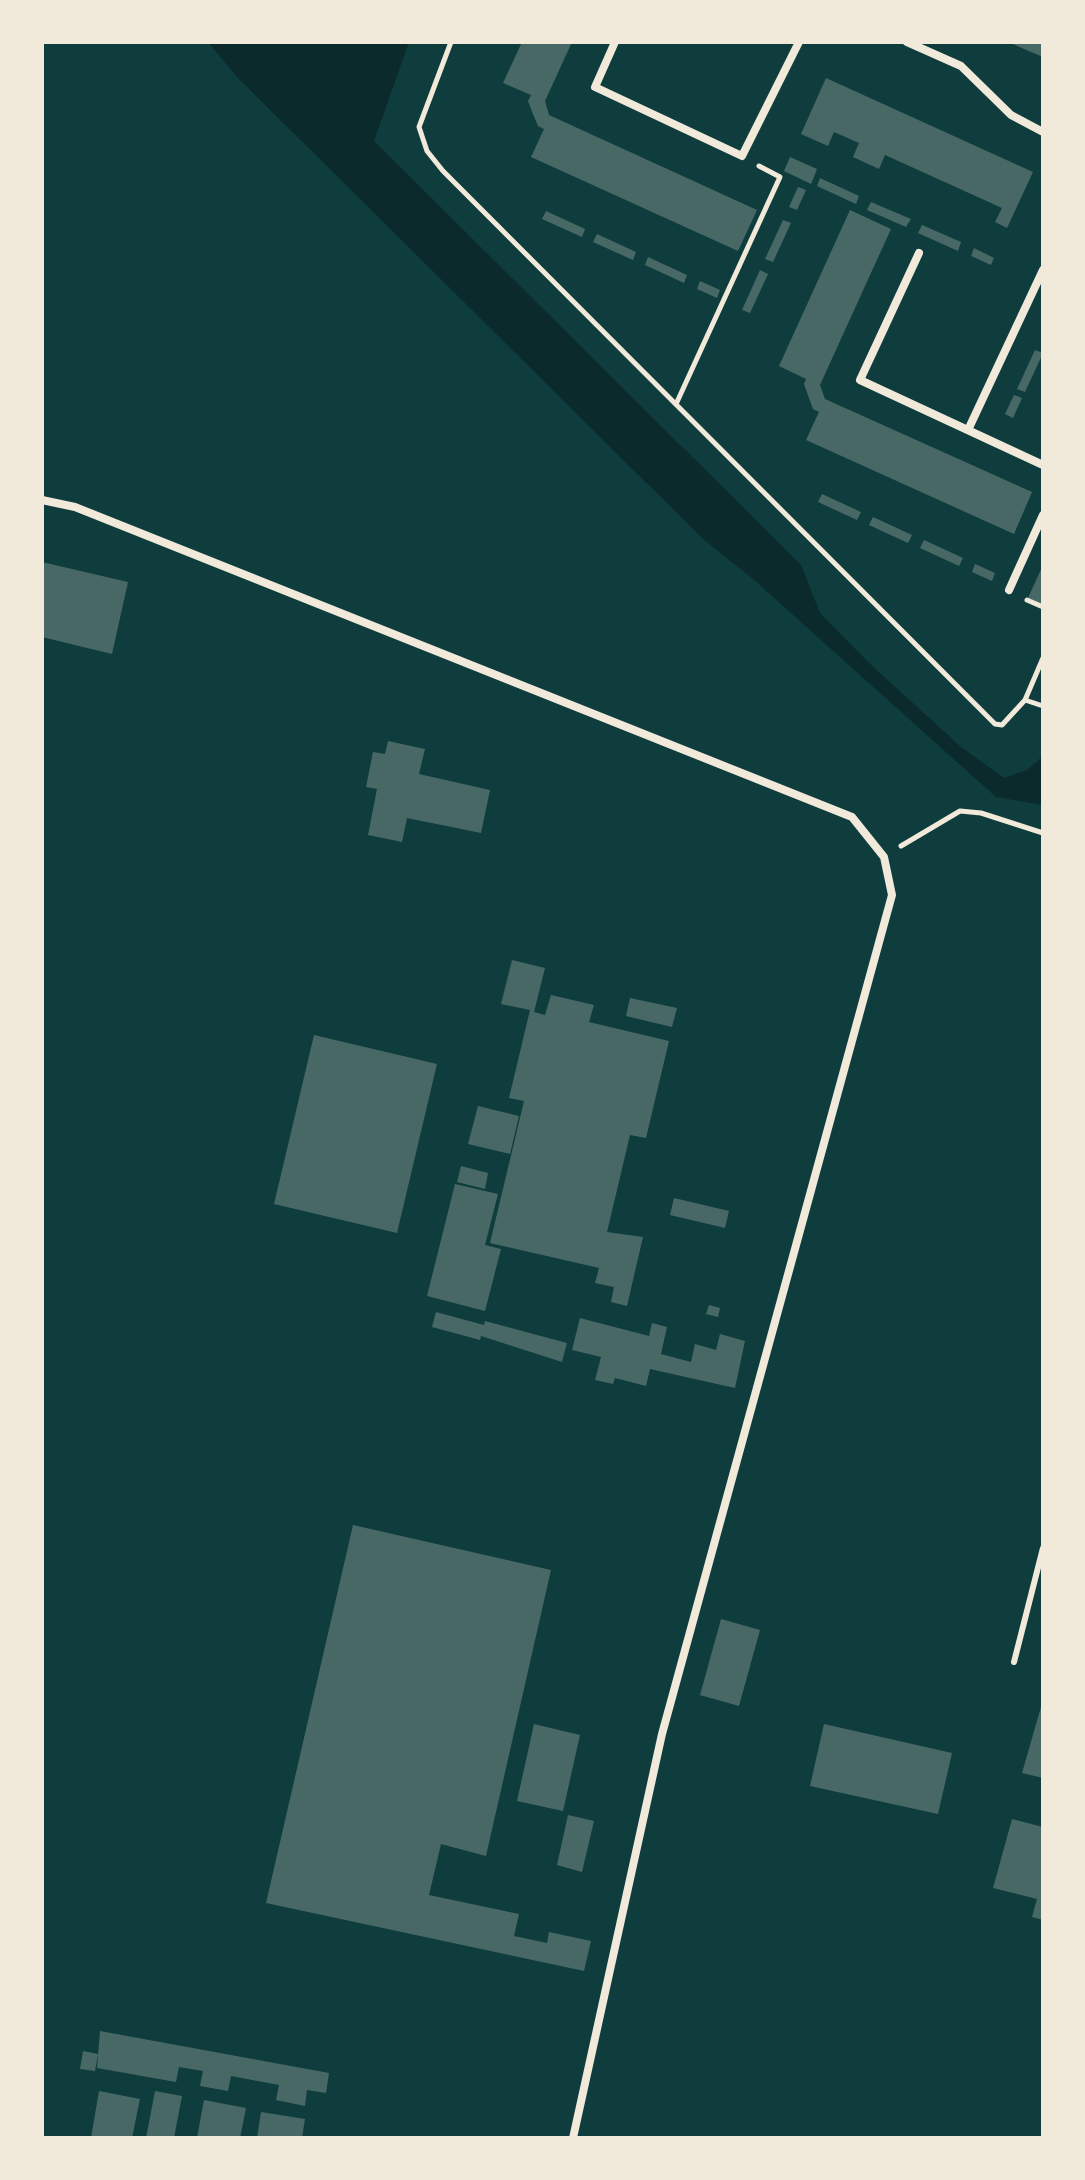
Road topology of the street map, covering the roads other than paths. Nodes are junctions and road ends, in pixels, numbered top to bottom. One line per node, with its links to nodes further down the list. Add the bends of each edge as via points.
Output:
1 (615, 42): 2 (street, via 595,87 742,156)
2 (799, 42)
3 (907, 42): 4 (street, via 961,66 1011,115)
4 (1043, 132)
5 (919, 253): 7 (street, via 860,380)
6 (1043, 270): 7 (street)
7 (968, 430): 8 (street)
8 (1043, 465)
9 (42, 500): 14 (street, via 75,507 852,817 884,857 892,895 662,1734)
10 (1043, 515): 11 (street)
11 (1009, 590)
12 (1043, 1548): 13 (lane)
13 (1014, 1662)
14 (573, 2138)

